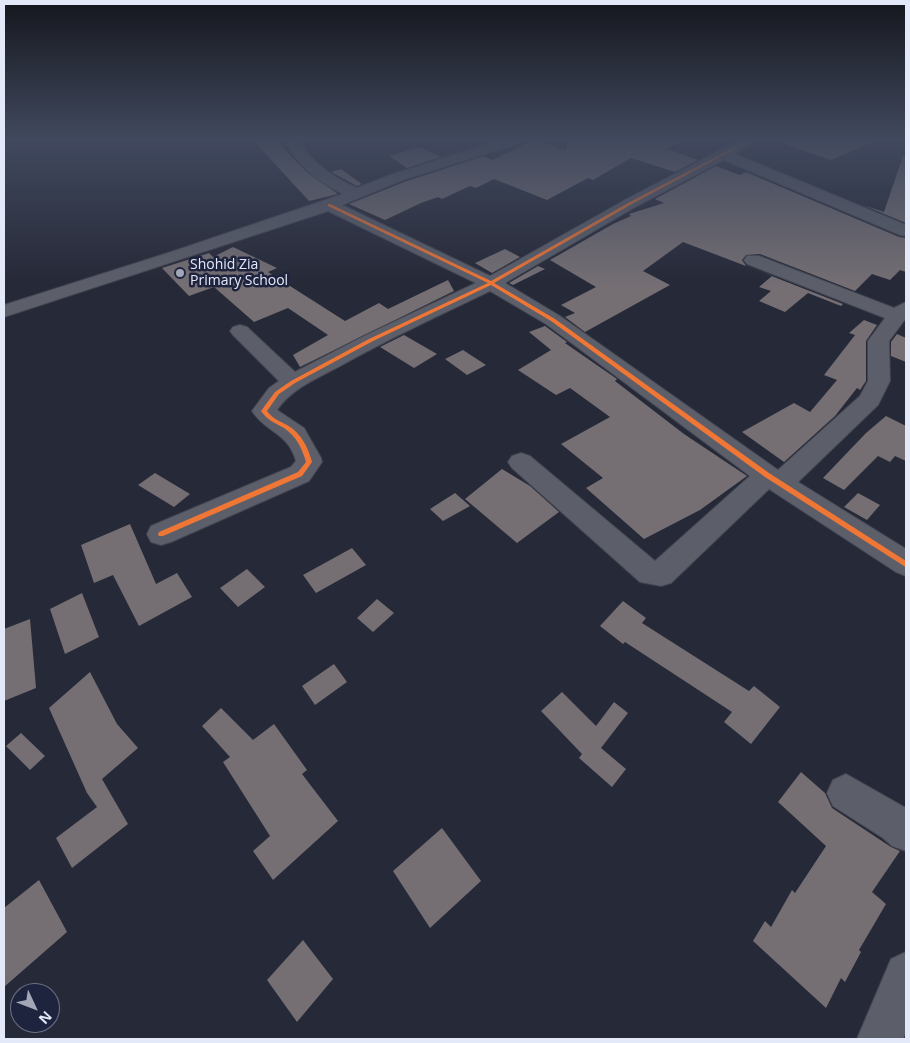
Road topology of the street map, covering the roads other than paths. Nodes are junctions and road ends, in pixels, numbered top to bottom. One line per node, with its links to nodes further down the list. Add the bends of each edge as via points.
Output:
1 (345, 189): 5 (street)
2 (369, 189): 5 (street)
3 (658, 189): 9 (street)
4 (805, 189): 7 (street)
5 (356, 194): 6 (street)
6 (329, 205): 9 (street); 10 (street)
7 (906, 231)
8 (753, 260): 11 (street)
9 (491, 283): 13 (street, via 371,340); 15 (street, via 553,320)
10 (4, 311)
11 (902, 312): 15 (street, via 878,340 879,380 870,400)
12 (240, 331): 13 (street)
13 (293, 382): 16 (street, via 277,393 264,411 268,417 295,433 309,462 300,474)
14 (521, 462): 15 (street, via 639,565 650,573 661,574)
15 (773, 479): 17 (street)
16 (161, 534)
17 (906, 564)
18 (846, 793): 19 (street)
19 (903, 821)
20 (906, 974): 21 (street)
21 (880, 1039)

